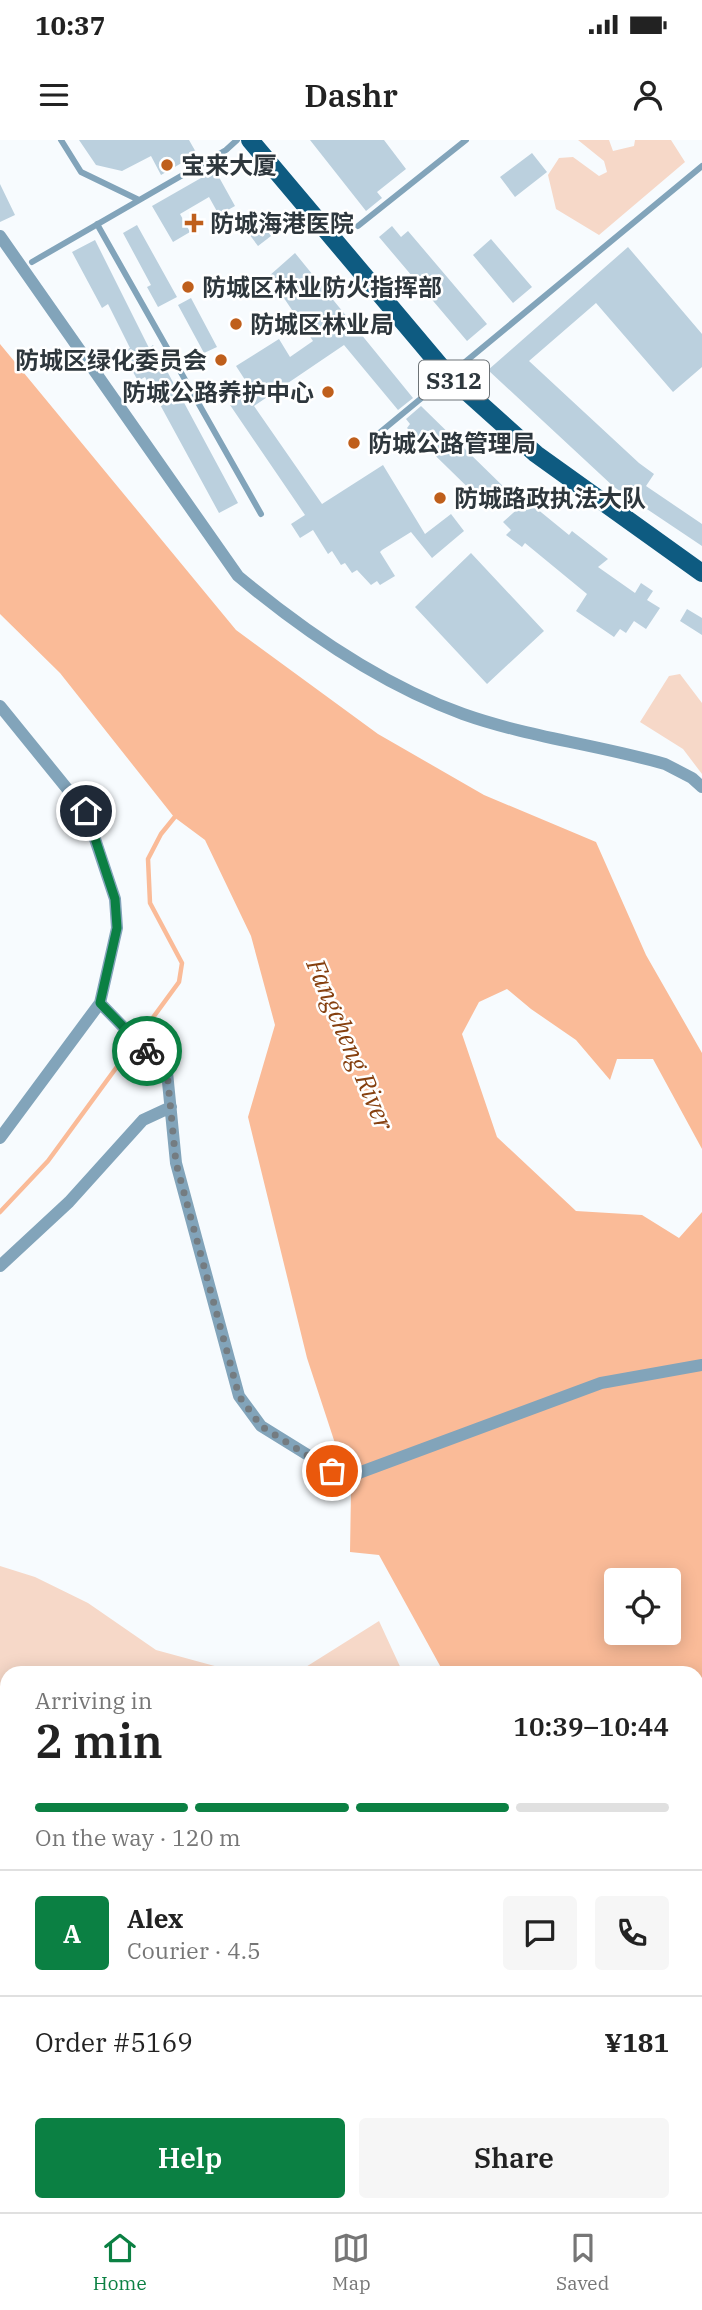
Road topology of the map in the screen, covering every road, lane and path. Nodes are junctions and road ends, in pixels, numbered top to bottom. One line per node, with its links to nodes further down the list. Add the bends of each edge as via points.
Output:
1 (61, 140): 6 (lane, via 81,172)
2 (237, 140): 6 (lane)
3 (250, 140): 11 (main road, S312)
4 (466, 140): 8 (lane)
5 (702, 166): 11 (lane)
6 (139, 200): 7 (lane)
7 (97, 224): 10 (lane); 13 (lane)
8 (359, 226)
9 (0, 236): 16 (street, via 238,576 283,614 414,695 466,715 664,764)
10 (32, 262)
11 (448, 375): 12 (lane); 14 (main road, S312, via 536,454)
12 (372, 439)
13 (261, 514)
14 (702, 573)
15 (0, 706): 17 (street, via 86,811 97,837 115,899 117,928)
16 (702, 787)
17 (100, 1003): 18 (street, via 167,1072); 19 (street)
18 (171, 1107): 20 (street, via 143,1120 69,1202); 21 (street, via 176,1163 239,1396 261,1426 345,1478 601,1383)
19 (0, 1138)
20 (0, 1266)
21 (702, 1365)

